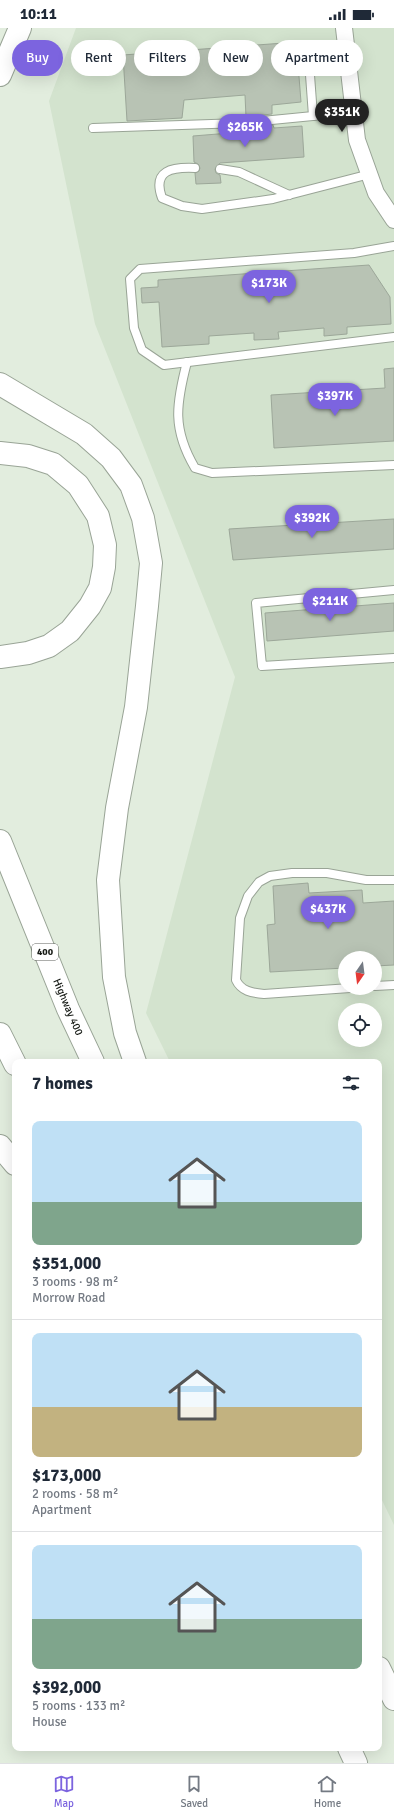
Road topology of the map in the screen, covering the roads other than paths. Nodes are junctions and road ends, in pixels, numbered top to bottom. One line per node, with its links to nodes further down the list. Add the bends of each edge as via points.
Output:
1 (20, 28): 3 (main road)
2 (344, 28): 5 (street)
3 (0, 75)
4 (310, 76): 6 (lane)
5 (354, 112): 6 (lane); 10 (street, via 357,140)
6 (313, 116): 7 (lane, via 241,123)
7 (93, 128)
8 (195, 168): 11 (lane, via 166,171 160,178 159,189 162,198 182,206 202,209)
9 (220, 169): 11 (lane, via 239,172)
10 (370, 174): 11 (lane); 12 (street, via 376,193)
11 (289, 195)
12 (394, 220)
13 (394, 246): 15 (lane, via 354,253 140,269 130,279 134,328 142,350 164,365)
14 (394, 337): 15 (lane)
15 (187, 362): 18 (lane, via 178,396 177,417 188,455 195,468 212,473)
16 (0, 384): 30 (main road, via 84,434 111,458 131,485 143,518 151,563 147,606 136,707 117,808 108,880 114,977 125,1033)
17 (0, 453): 20 (main road, via 28,456 53,464 78,486 98,516 105,545 100,588 90,606 70,631 48,646 28,653)
18 (394, 465)
19 (394, 590): 21 (lane, via 256,603 262,666)
20 (0, 657)
21 (394, 658)
22 (0, 841): 29 (main road, Highway 400 / 400)
23 (394, 880): 26 (lane, via 366,880 327,873 292,873 270,876 259,882 248,896 240,918 236,980 239,985 253,993 264,994)
24 (394, 985): 25 (lane)
25 (382, 986)
26 (338, 989)
27 (0, 1034): 28 (main road)
28 (12, 1059)
29 (91, 1059)
30 (134, 1059)
31 (0, 1146): 32 (main road)
32 (12, 1160)
33 (382, 1674): 34 (main road)
34 (394, 1699)
35 (350, 1751): 36 (main road)
36 (356, 1763)

